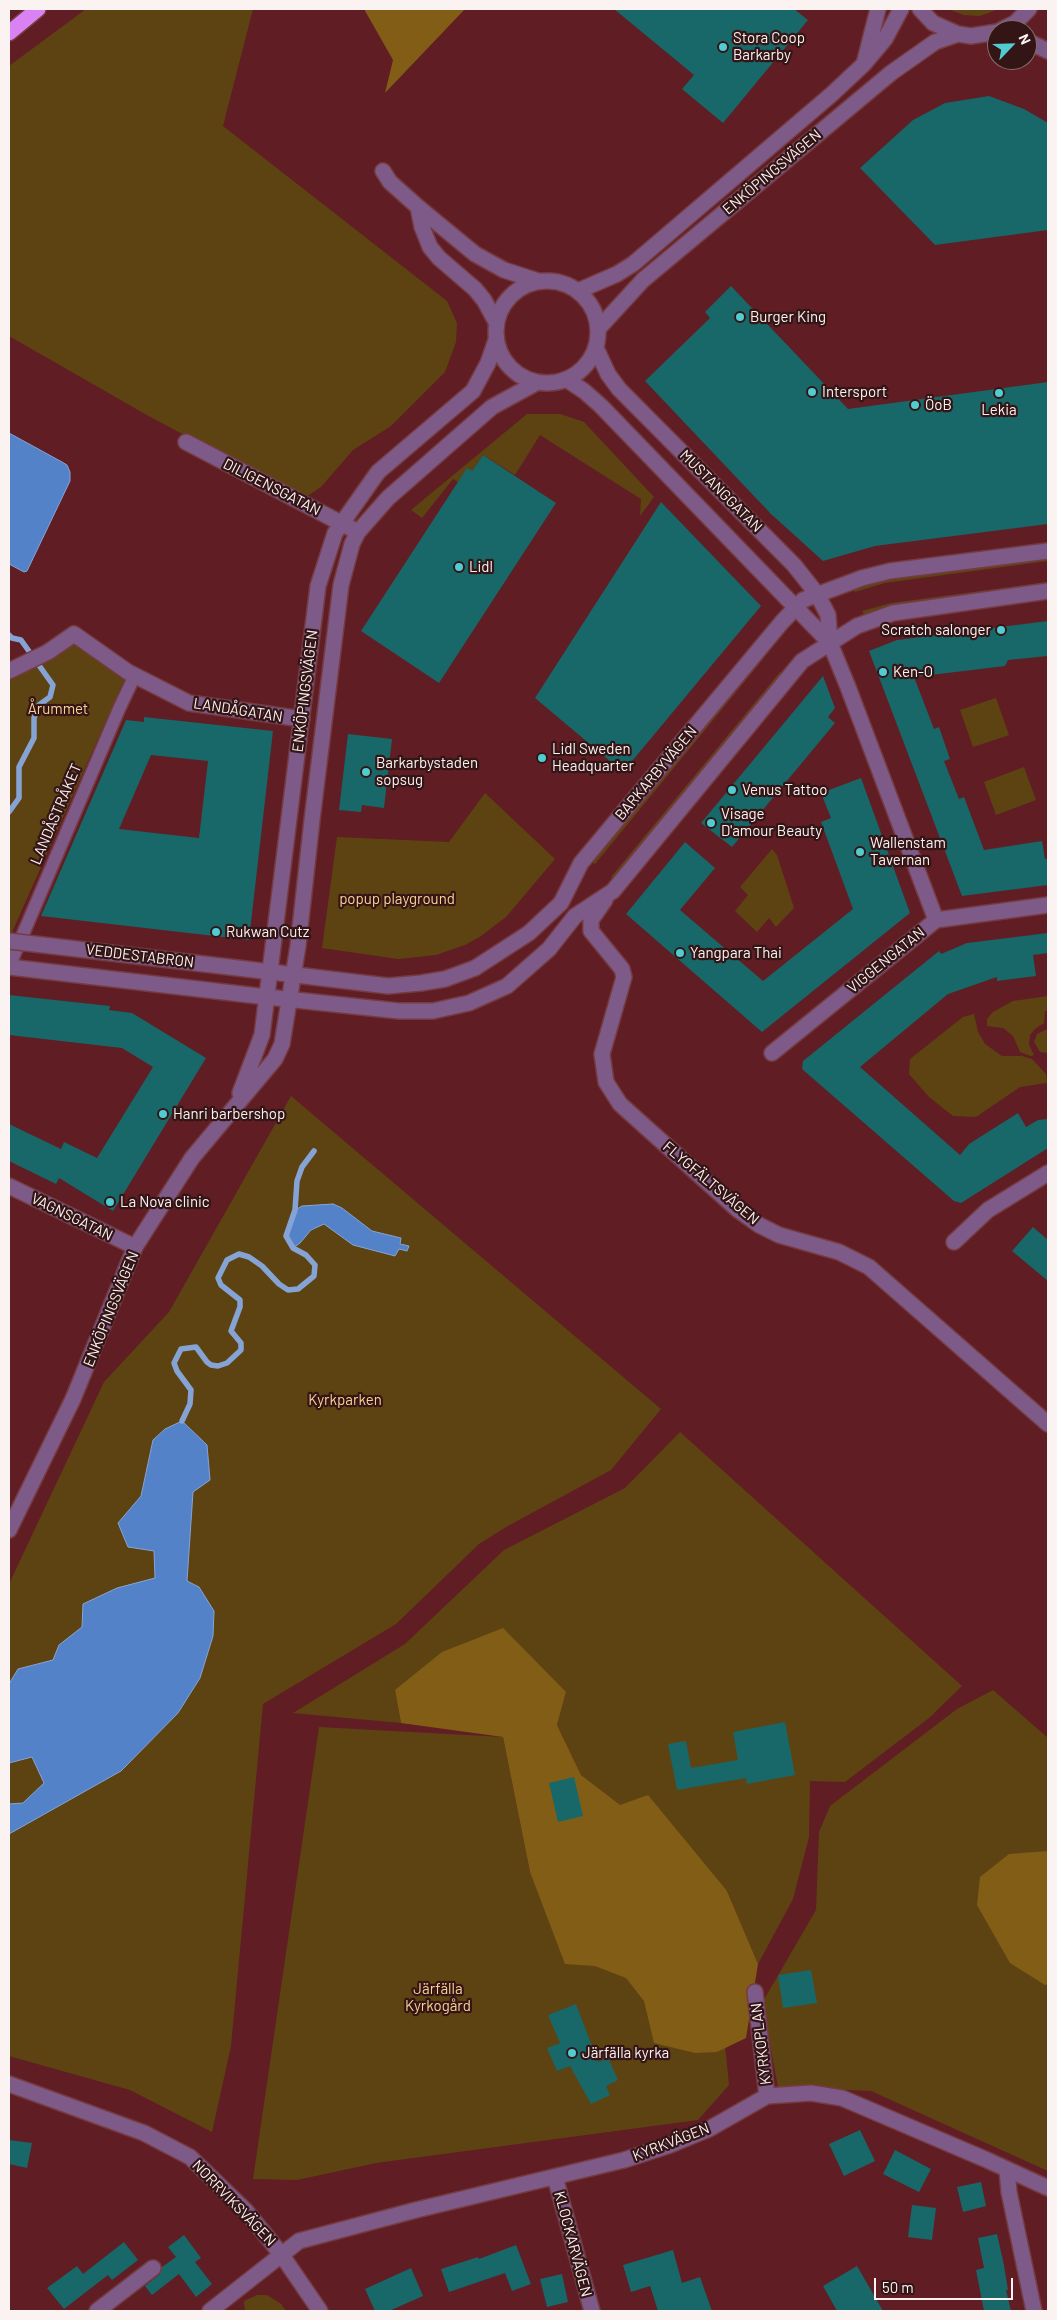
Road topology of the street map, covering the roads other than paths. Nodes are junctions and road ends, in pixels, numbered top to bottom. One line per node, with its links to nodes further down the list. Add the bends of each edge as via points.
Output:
1 (38, 9): 7 (highway)
2 (878, 9): 10 (street)
3 (901, 9): 10 (street, ENKÖPINGSVÄGEN, via 885,39)
4 (920, 9): 8 (street, via 933,22)
5 (1029, 9): 6 (street)
6 (1018, 20)
7 (9, 33)
8 (958, 34): 9 (street); 16 (street, ENKÖPINGSVÄGEN, via 935,42 891,73 643,280)
9 (987, 34)
10 (864, 64): 14 (street, ENKÖPINGSVÄGEN, via 633,264)
11 (383, 171): 12 (street, via 390,182)
12 (418, 207): 13 (street, via 475,254 504,270); 15 (street, via 430,248 484,300)
13 (538, 281): 14 (street, via 558,282); 15 (street, via 513,294)
14 (578, 291): 16 (street, via 592,308)
15 (496, 322): 17 (street)
16 (599, 328): 18 (street)
17 (496, 340): 20 (street, via 509,366); 22 (street, ENKÖPINGSVÄGEN, via 473,391 378,472)
18 (596, 348): 19 (street, via 587,364); 26 (street, MUSTANGGATAN, via 619,389 788,559)
19 (566, 380): 20 (street); 27 (street, MUSTANGGATAN, via 601,406)
20 (536, 383): 23 (street, ENKÖPINGSVÄGEN, via 492,407 388,498)
21 (186, 442): 22 (street, DILIGENSGATAN)
22 (341, 523): 23 (street, DILIGENSGATAN); 31 (street, ENKÖPINGSVÄGEN, via 318,586)
23 (358, 532): 40 (street, ENKÖPINGSVÄGEN, via 341,585)
24 (1048, 551): 26 (street, BARKARBYVÄGEN, via 890,572)
25 (1048, 592): 28 (street, via 893,613 857,626)
26 (817, 594): 27 (street, BARKARBYVÄGEN); 28 (street, MUSTANGGATAN, via 828,615)
27 (795, 607): 28 (street, MUSTANGGATAN); 33 (street, BARKARBYVÄGEN, via 581,863)
28 (830, 643): 32 (street, via 802,661); 36 (street, MUSTANGGATAN)
29 (9, 671): 30 (street, LANDÅGATAN, via 48,652 74,634)
30 (135, 676): 31 (street, LANDÅGATAN, via 189,703); 38 (street, LANDÅSTRÅKET)
31 (302, 719): 39 (street, ENKÖPINGSVÄGEN)
32 (613, 890): 35 (street); 49 (street, FLYGFÄLTSVÄGEN, via 591,920 595,938 619,962 624,977 602,1054 606,1082 612,1094 631,1115 738,1210 779,1235 839,1252 869,1268)
33 (561, 903): 35 (street); 40 (street, BARKARBYVÄGEN, via 529,933 493,958 445,979 388,986)
34 (1048, 905): 36 (street, VIGGENGATAN)
35 (575, 916): 42 (street, via 549,950 507,986 469,1003 432,1011 399,1012)
36 (936, 920): 43 (street, VIGGENGATAN)
37 (9, 941): 39 (street, VEDDESTABRON, bridge)
38 (9, 967): 41 (street, VEDDESTABRON)
39 (271, 972): 40 (street, BARKARBYVÄGEN); 41 (street, ENKÖPINGSVÄGEN)
40 (293, 974): 42 (street, ENKÖPINGSVÄGEN)
41 (267, 996): 42 (street); 44 (street, ENKÖPINGSVÄGEN, via 261,1038)
42 (290, 1000): 44 (street, ENKÖPINGSVÄGEN, via 282,1044 275,1059)
43 (772, 1053)
44 (236, 1102): 48 (street, ENKÖPINGSVÄGEN, via 192,1158)
45 (1048, 1172): 47 (street, via 988,1210)
46 (9, 1186): 48 (street, VAGNSGATAN)
47 (954, 1242)
48 (135, 1247): 50 (street, ENKÖPINGSVÄGEN, via 73,1399)
49 (1048, 1424)
50 (9, 1530)
51 (754, 1992): 53 (street, KYRKOPLAN)
52 (9, 2084): 57 (street, NORRVIKSVÄGEN, via 144,2133 190,2157 246,2212)
53 (767, 2096): 54 (street, KYRKVÄGEN, via 811,2093 842,2098); 55 (street, KYRKVÄGEN, via 709,2129 670,2145)
54 (1007, 2170): 56 (street, KYRKVÄGEN); 63 (street)
55 (555, 2177): 57 (street, KYRKVÄGEN, via 299,2241); 62 (street, KLOCKARVÄGEN)
56 (1048, 2188)
57 (281, 2254): 60 (street, KYRKVÄGEN); 61 (street, NORRVIKSVÄGEN)
58 (153, 2268): 59 (street)
59 (97, 2311)
60 (210, 2311)
61 (320, 2311)
62 (592, 2311)
63 (1034, 2311)

